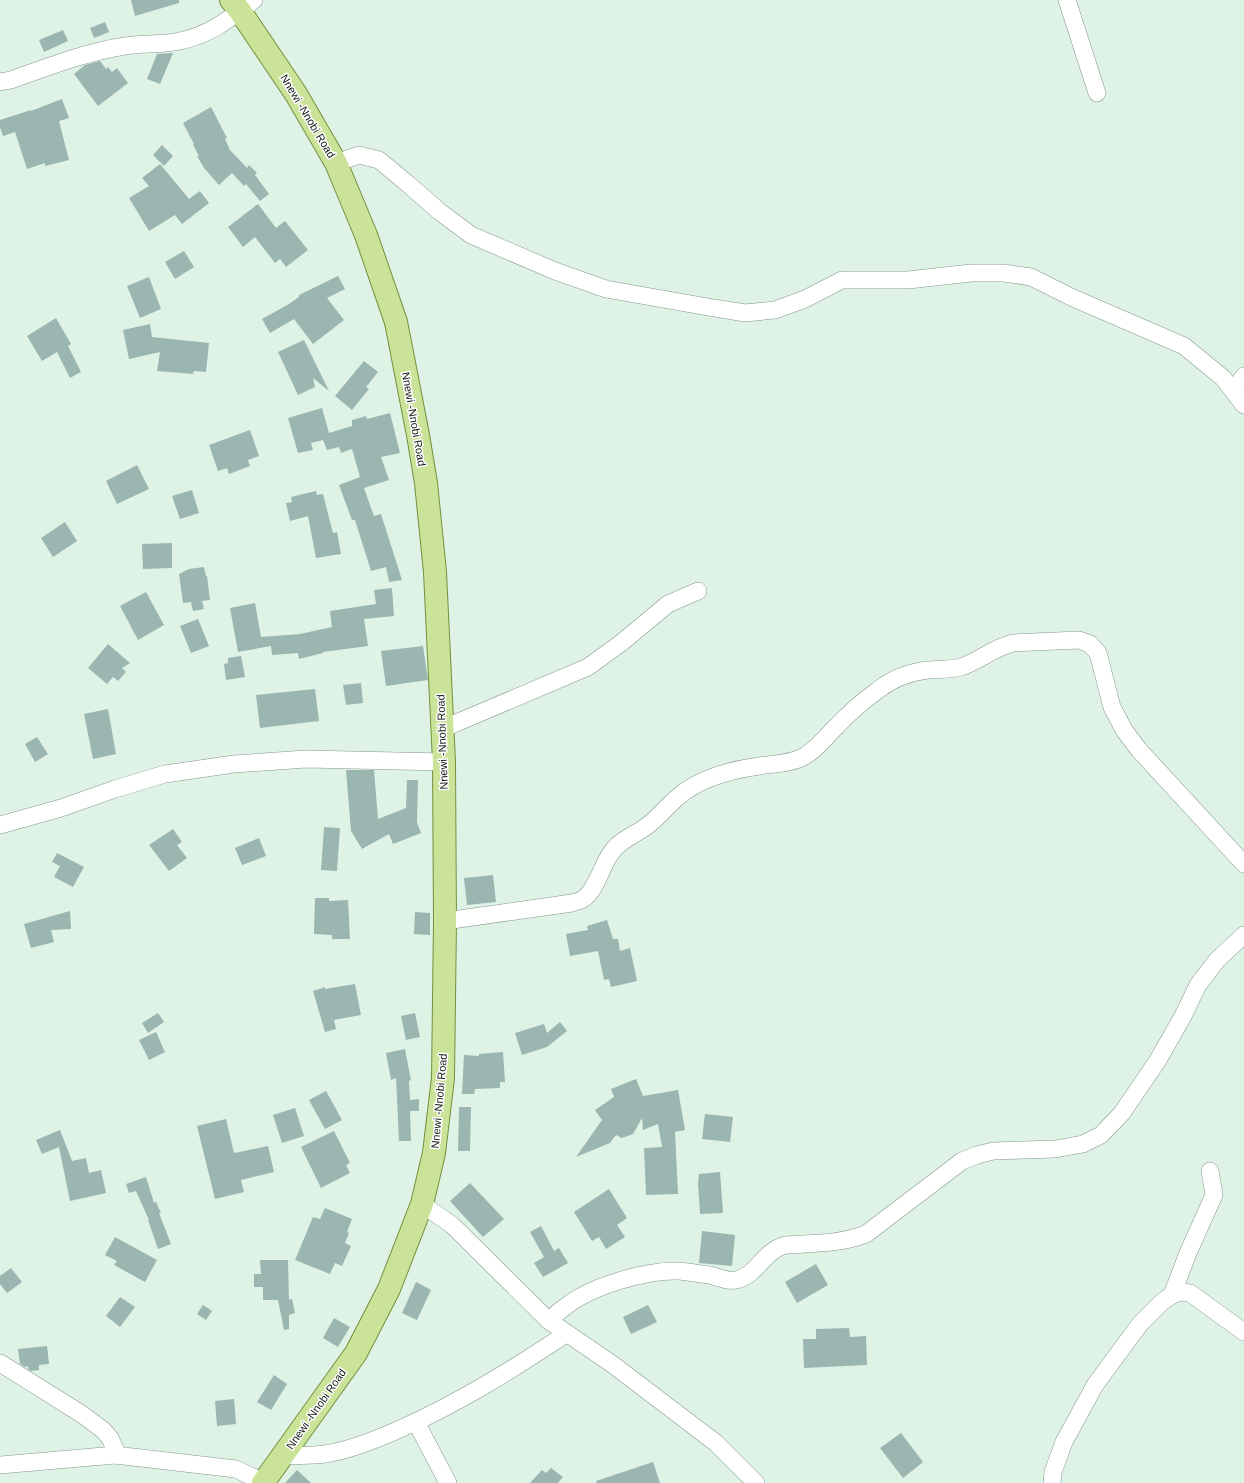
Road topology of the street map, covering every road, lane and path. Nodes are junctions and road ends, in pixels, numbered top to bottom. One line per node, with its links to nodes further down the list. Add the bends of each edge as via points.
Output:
1 (1067, 0): 4 (street)
2 (241, 4): 3 (street, via 222,25 202,35 179,41 126,46 97,52); 5 (main road, Nnewi -Nnobi Road)
3 (0, 82)
4 (1097, 93)
5 (336, 163): 7 (street, via 359,155 379,160 471,235 555,271 606,289 708,307 745,313 775,310 805,299 842,280 908,280 971,273 1004,273 1031,277 1184,346 1223,378); 10 (main road, Nnewi -Nnobi Road, via 366,235 396,322 418,435 436,572)
6 (1244, 376): 7 (street)
7 (1233, 391): 8 (street)
8 (1244, 405)
9 (698, 591): 10 (street, via 668,604 588,667)
10 (442, 730): 11 (main road, Nnewi -Nnobi Road)
11 (444, 762): 12 (street, via 306,759 234,764 165,774); 14 (main road, Nnewi -Nnobi Road)
12 (0, 825)
13 (1244, 864): 14 (street, via 1139,750 1124,730 1112,707 1098,653 1090,644 1079,640 1012,643 958,668 926,670 899,677 879,689 812,751 800,758 723,774 687,790 647,826 622,841 611,852 595,885 584,899 572,903)
14 (445, 921): 17 (main road, Nnewi -Nnobi Road, via 443,1078 434,1153)
15 (1244, 935): 19 (street, via 1217,960 1198,984 1158,1060 1122,1113 1101,1134 1083,1144 1055,1149 993,1151 977,1155 957,1165 866,1234 840,1242 783,1246 772,1251 745,1277 737,1280 679,1271 646,1274 619,1281 565,1306)
16 (1210, 1170): 18 (street, via 1214,1195)
17 (422, 1204): 19 (street, via 452,1225); 25 (main road, Nnewi -Nnobi Road, via 389,1289 356,1353)
18 (1172, 1295): 20 (street, via 1190,1293); 30 (street, via 1140,1324 1095,1385 1064,1442 1053,1472)
19 (549, 1321): 21 (street)
20 (1244, 1332)
21 (566, 1334): 23 (street, via 494,1380); 29 (street, via 612,1364 716,1443)
22 (0, 1363): 24 (street, via 103,1430 110,1438)
23 (416, 1422): 25 (street, via 381,1438 326,1454); 28 (street)
24 (115, 1455): 26 (street); 27 (street, via 236,1469)
25 (283, 1456): 27 (main road, Nnewi -Nnobi Road)
26 (0, 1465)
27 (263, 1483)
28 (448, 1483)
29 (756, 1483)
30 (1052, 1483)

